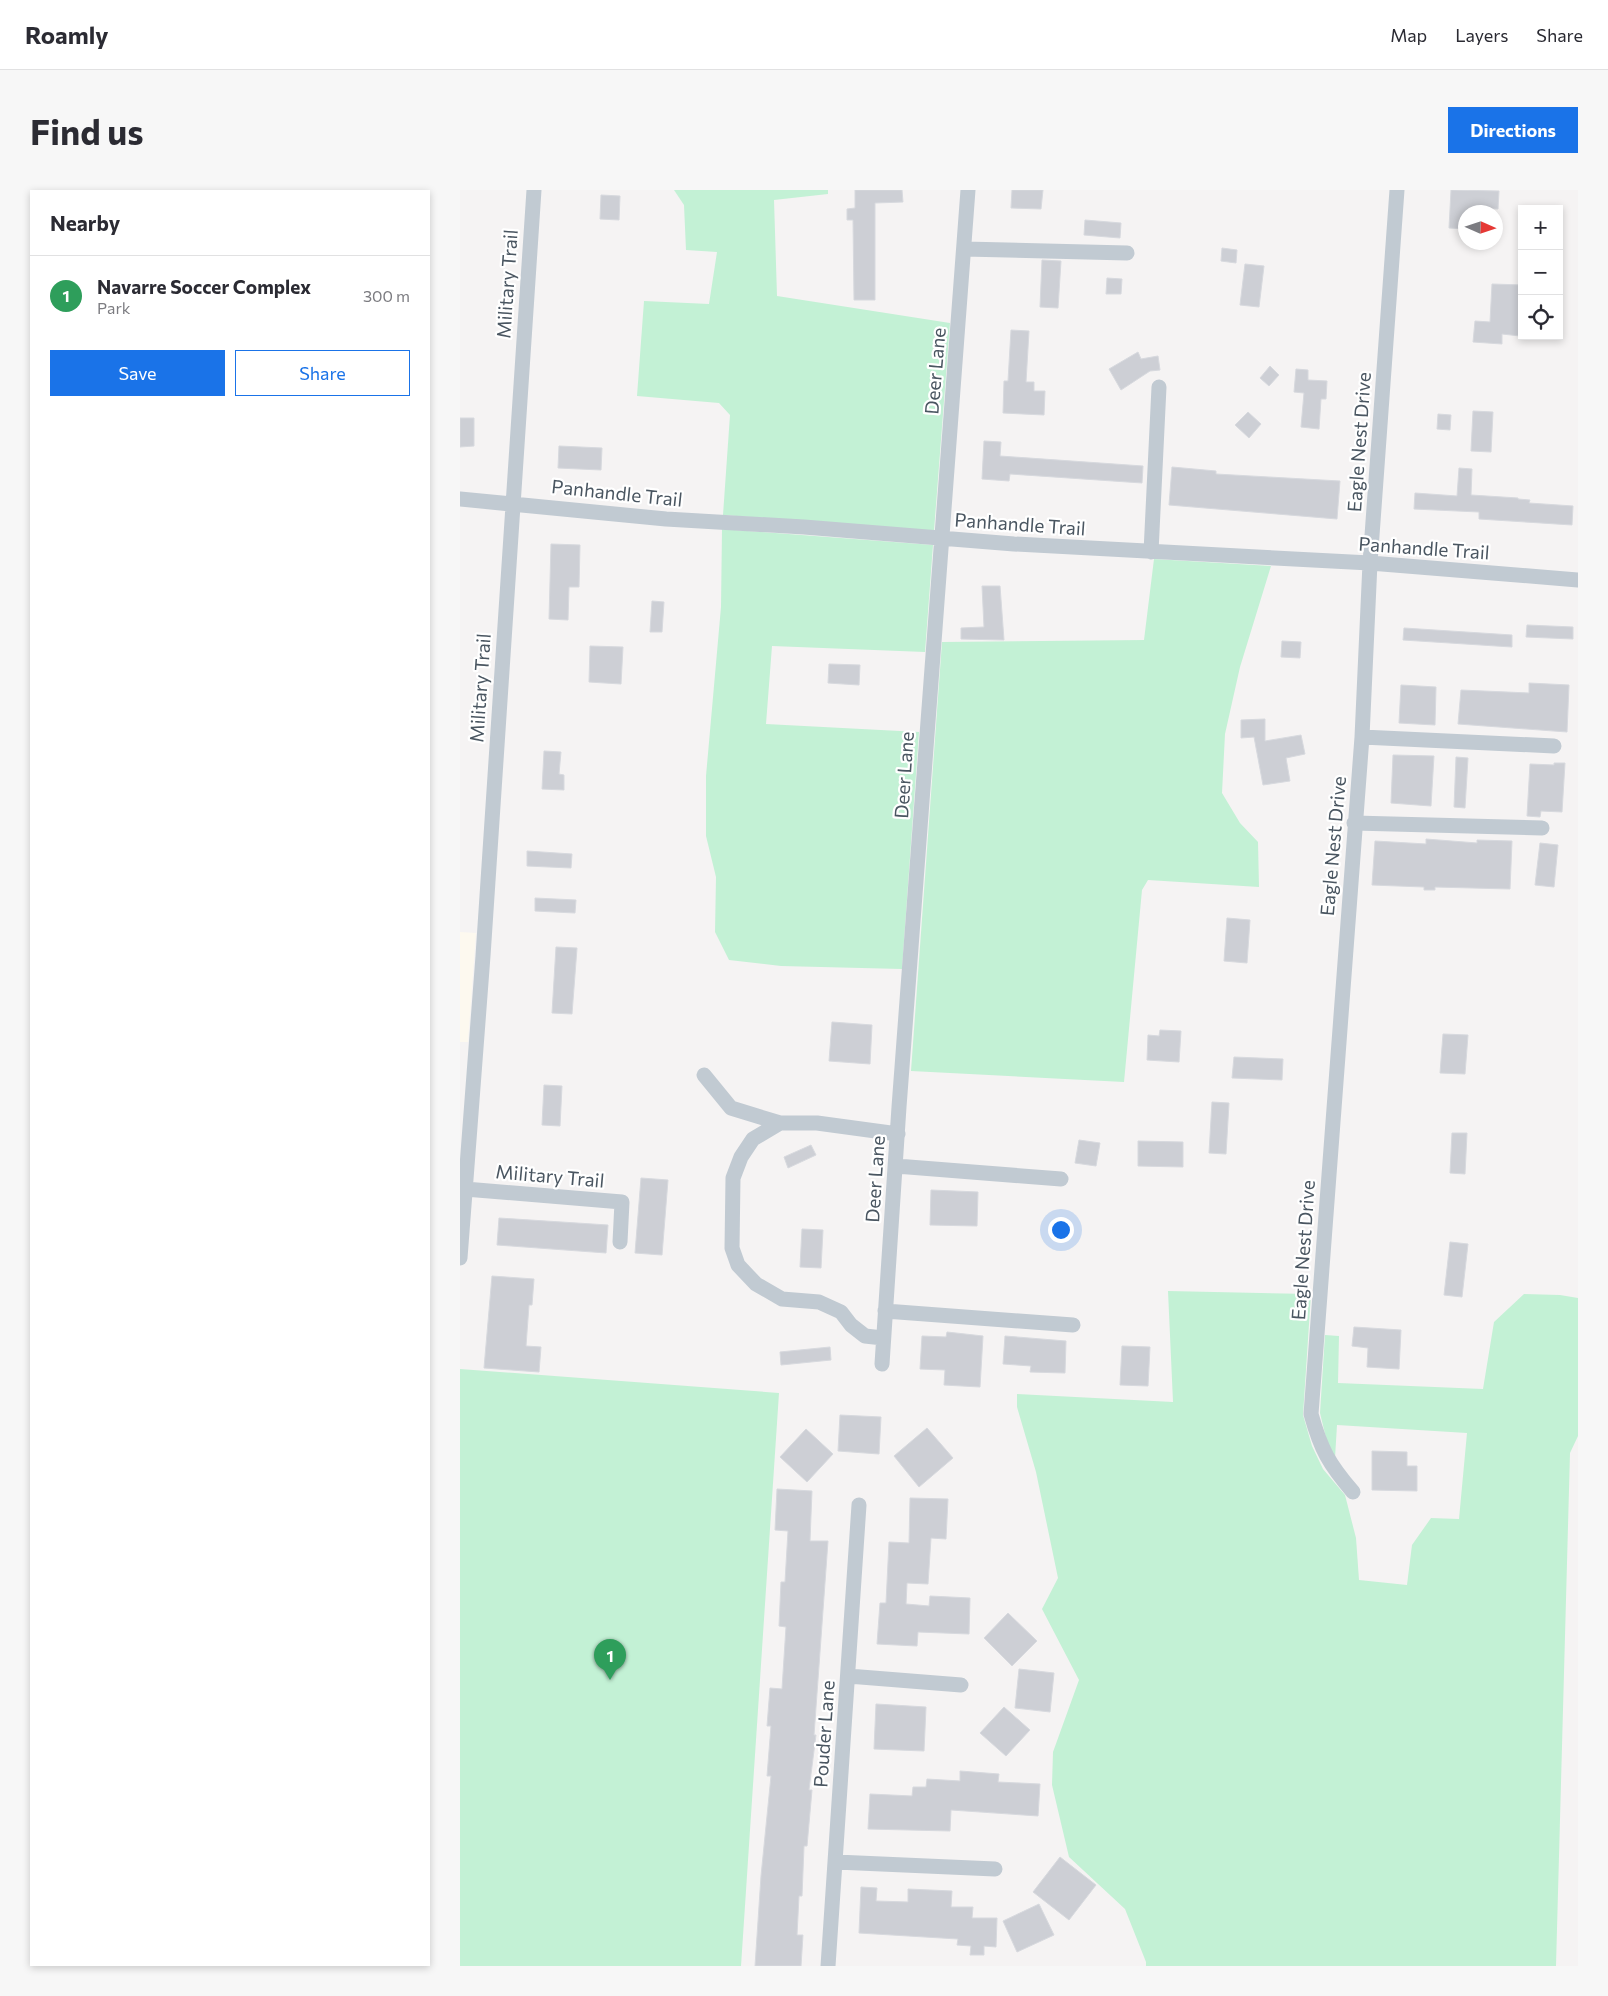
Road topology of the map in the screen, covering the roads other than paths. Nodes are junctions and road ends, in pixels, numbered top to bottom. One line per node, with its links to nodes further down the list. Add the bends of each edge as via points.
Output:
1 (534, 190): 8 (street, Military Trail)
2 (968, 190): 4 (street, Deer Lane)
3 (1397, 190): 11 (street, Eagle Nest Drive)
4 (964, 249): 5 (street); 9 (street, Deer Lane)
5 (1127, 253)
6 (1159, 387): 10 (street)
7 (460, 500): 8 (street, Panhandle Trail)
8 (511, 503): 9 (street, Panhandle Trail, via 666,519); 22 (street, Military Trail)
9 (942, 538): 10 (street, Panhandle Trail); 19 (street, Deer Lane)
10 (1151, 552): 11 (street, Panhandle Trail)
11 (1370, 563): 12 (street, Panhandle Trail); 13 (street, Eagle Nest Drive)
12 (1578, 580)
13 (1362, 737): 14 (street); 15 (street, Eagle Nest Drive)
14 (1554, 746)
15 (1354, 823): 16 (street); 29 (street, Eagle Nest Drive, via 1311,1414 1330,1466)
16 (1542, 828)
17 (704, 1075): 18 (street, via 732,1108)
18 (780, 1124): 19 (street, via 817,1123); 27 (street, via 753,1139 740,1157 733,1178 732,1248 738,1265 756,1284 782,1299 820,1302 841,1312 865,1336)
19 (898, 1134): 20 (street, Deer Lane)
20 (896, 1166): 21 (street); 25 (street, Deer Lane)
21 (1061, 1178)
22 (465, 1189): 23 (street, Military Trail, via 622,1202); 24 (street, Military Trail)
23 (620, 1242)
24 (460, 1258)
25 (885, 1312): 26 (street); 27 (street, Deer Lane)
26 (1073, 1325)
27 (883, 1338): 28 (street, Deer Lane)
28 (882, 1364)
29 (1353, 1492)
30 (860, 1505): 31 (street, Pouder Lane)
31 (848, 1676): 32 (street); 33 (street, Pouder Lane)
32 (961, 1685)
33 (836, 1862): 34 (street); 35 (street, Pouder Lane)
34 (995, 1869)
35 (828, 1966)

